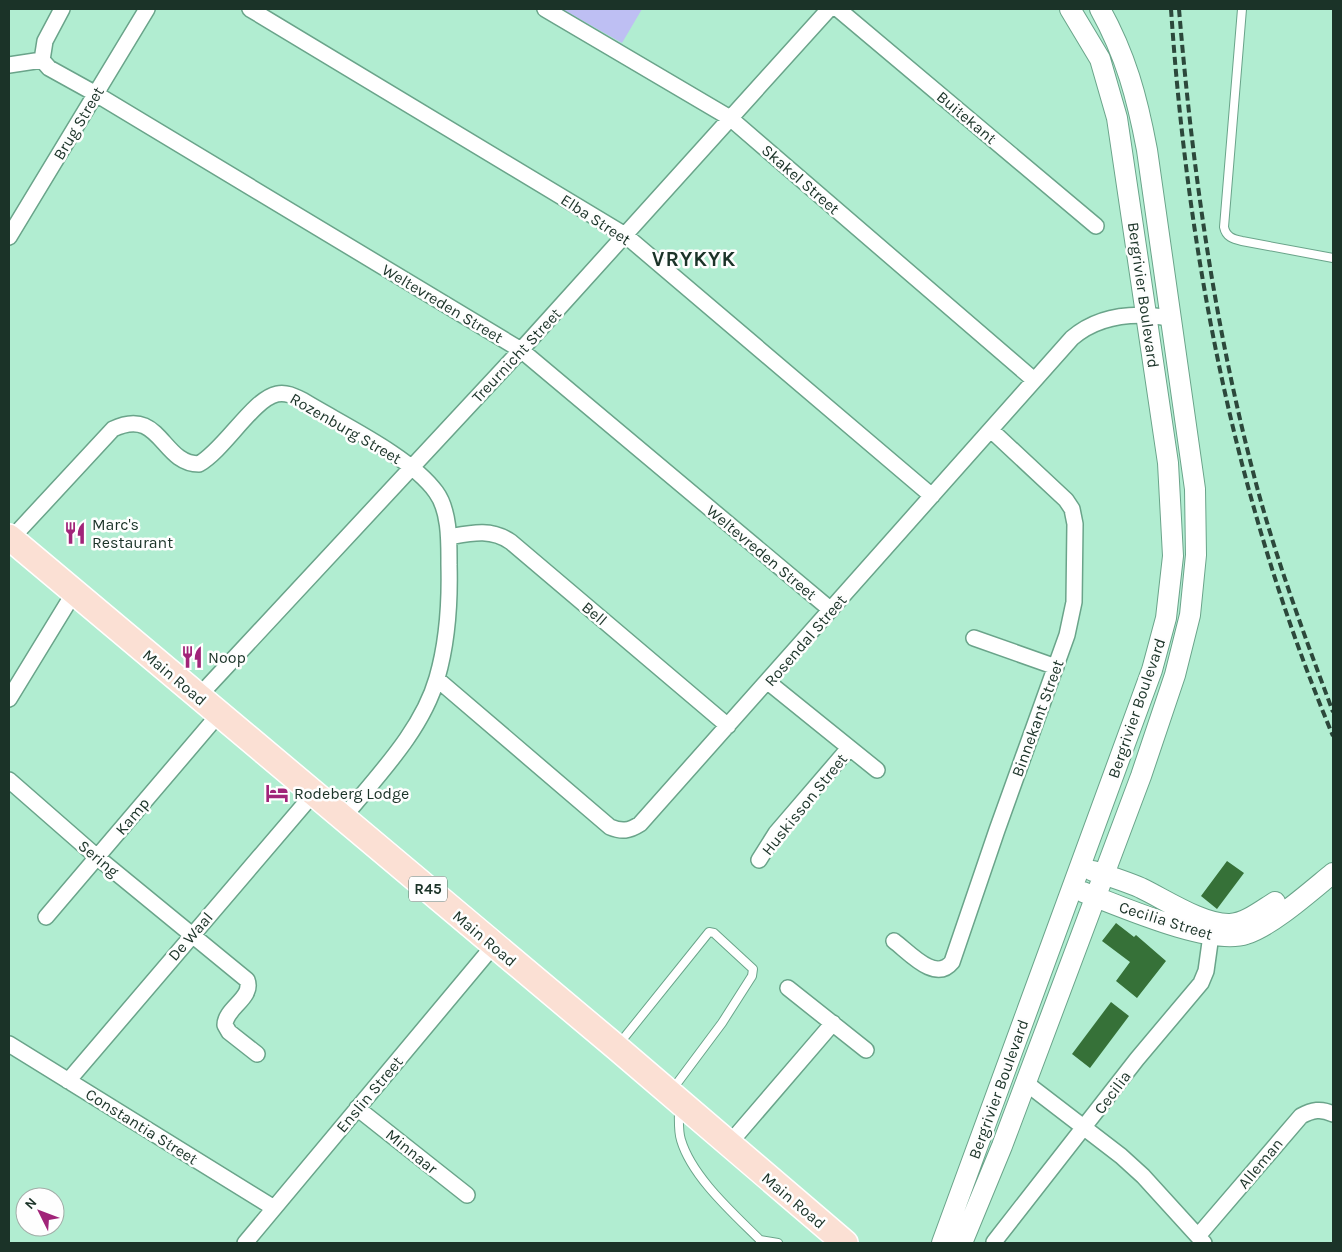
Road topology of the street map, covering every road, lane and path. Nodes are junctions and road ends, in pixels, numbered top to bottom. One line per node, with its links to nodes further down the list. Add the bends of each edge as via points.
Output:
1 (62, 9): 10 (street, via 45,41)
2 (147, 9): 12 (street, Brug Street)
3 (250, 9): 15 (street, Elba Street)
4 (545, 9): 13 (street, Skakel Street)
5 (829, 9): 13 (street, Treurnicht Street)
6 (838, 9): 14 (street, Buitekant)
7 (1070, 9): 18 (street, Bergrivier Boulevard, via 1100,59 1110,87)
8 (1100, 9): 19 (street, Bergrivier Boulevard, via 1116,37 1137,97)
9 (1242, 9): 17 (lane, via 1226,233 1242,241)
10 (42, 60): 11 (street); 12 (street, Weltevreden Street, via 49,68)
11 (9, 65)
12 (96, 94): 16 (street, Brug Street); 20 (street, Weltevreden Street)
13 (730, 118): 15 (street, Treurnicht Street); 21 (street, Skakel Street)
14 (1096, 226)
15 (625, 235): 20 (street, Treurnicht Street); 24 (street, Elba Street)
16 (9, 237)
17 (1333, 258)
18 (1146, 314): 19 (street, Rosendal Street); 21 (street, Rosendal Street, via 1090,325 1072,338); 44 (street, Bergrivier Boulevard, via 1168,463 1171,580 1166,618 1152,670)
19 (1170, 318): 47 (street, Bergrivier Boulevard, via 1195,489 1196,555 1190,615 1165,707)
20 (521, 350): 23 (street, Treurnicht Street); 28 (street, Weltevreden Street)
21 (1034, 380): 22 (street, Rosendal Street)
22 (990, 430): 24 (street, Rosendal Street); 30 (street, Binnekant Street, via 1070,504 1074,516 1074,602)
23 (412, 466): 25 (street, via 437,493); 26 (street, Rozenburg Street, via 302,400 277,394 261,403 216,452 199,464 183,461 146,425 125,423 113,429); 33 (street, Treurnicht Street)
24 (932, 496): 28 (street, Rosendal Street)
25 (449, 537): 31 (street, via 450,607); 36 (street, Bell, via 493,533 511,542)
26 (10, 538): 27 (main road, Main Road / R45)
27 (75, 591): 33 (main road, Main Road / R45); 34 (street)
28 (831, 610): 32 (street, Rosendal Street)
29 (974, 638): 30 (street)
30 (1056, 667): 53 (street, Binnekant Street, via 952,962 944,970 934,970)
31 (437, 679): 36 (street, Rosendal Street, via 617,830 632,829 640,824); 41 (street, via 405,740)
32 (768, 682): 36 (street, Rosendal Street); 37 (street)
33 (199, 696): 35 (main road, Main Road / R45)
34 (9, 699)
35 (219, 714): 40 (main road, Main Road / R45); 42 (street, Kamp)
36 (728, 726)
37 (850, 748): 38 (street); 43 (street, Huskisson Street, via 776,833)
38 (876, 770)
39 (9, 780): 42 (street, Sering)
40 (314, 794): 41 (main road, Main Road / R45); 51 (street, De Waal)
41 (343, 818): 54 (main road, Main Road / R45)
42 (97, 857): 50 (street, Kamp); 51 (street, Sering)
43 (759, 860)
44 (1080, 866): 47 (street, Cecilia Street); 48 (street, Bergrivier Boulevard)
45 (1333, 868): 47 (street, Cecilia Street, via 1254,916 1232,924 1212,922)
46 (1333, 873): 52 (street, Cecilia Street, via 1258,929 1239,936)
47 (1104, 874): 49 (street, Bergrivier Boulevard)
48 (1072, 888): 49 (street, Cecilia Street); 76 (street, Bergrivier Boulevard)
49 (1096, 897): 52 (street, Cecilia Street); 62 (street, Bergrivier Boulevard)
50 (46, 917)
51 (192, 934): 60 (street, Sering, via 247,980 246,992 225,1024 229,1032); 61 (street, De Waal)
52 (1211, 935): 66 (street, Cecilia, via 1203,980)
53 (894, 941)
54 (494, 945): 58 (main road, Main Road / R45); 64 (street, Enslin Street)
55 (788, 988): 56 (street)
56 (832, 1023): 59 (street); 67 (street)
57 (9, 1044): 61 (street, Constantia Street)
58 (616, 1047): 63 (main road, Main Road / R45); 63 (lane, via 709,932 714,932 752,969 752,976)
59 (866, 1050)
60 (257, 1054)
61 (68, 1080): 69 (street, Constantia Street)
62 (1026, 1084): 66 (street); 77 (street, Bergrivier Boulevard)
63 (674, 1098): 67 (main road, Main Road / R45); 71 (lane, via 680,1138 688,1158)
64 (357, 1108): 68 (street, Minnaar); 69 (street, Enslin Street)
65 (1333, 1114): 70 (street, Alleman, via 1321,1110 1301,1116)
66 (1085, 1127): 70 (street, via 1143,1176); 72 (street, Cecilia)
67 (729, 1144): 75 (main road, Main Road / R45)
68 (467, 1195)
69 (274, 1208): 73 (street, Enslin Street)
70 (1201, 1240)
71 (760, 1242): 74 (lane)
72 (994, 1242)
73 (245, 1243)
74 (778, 1243)
75 (844, 1243)
76 (942, 1243)
77 (962, 1243)

